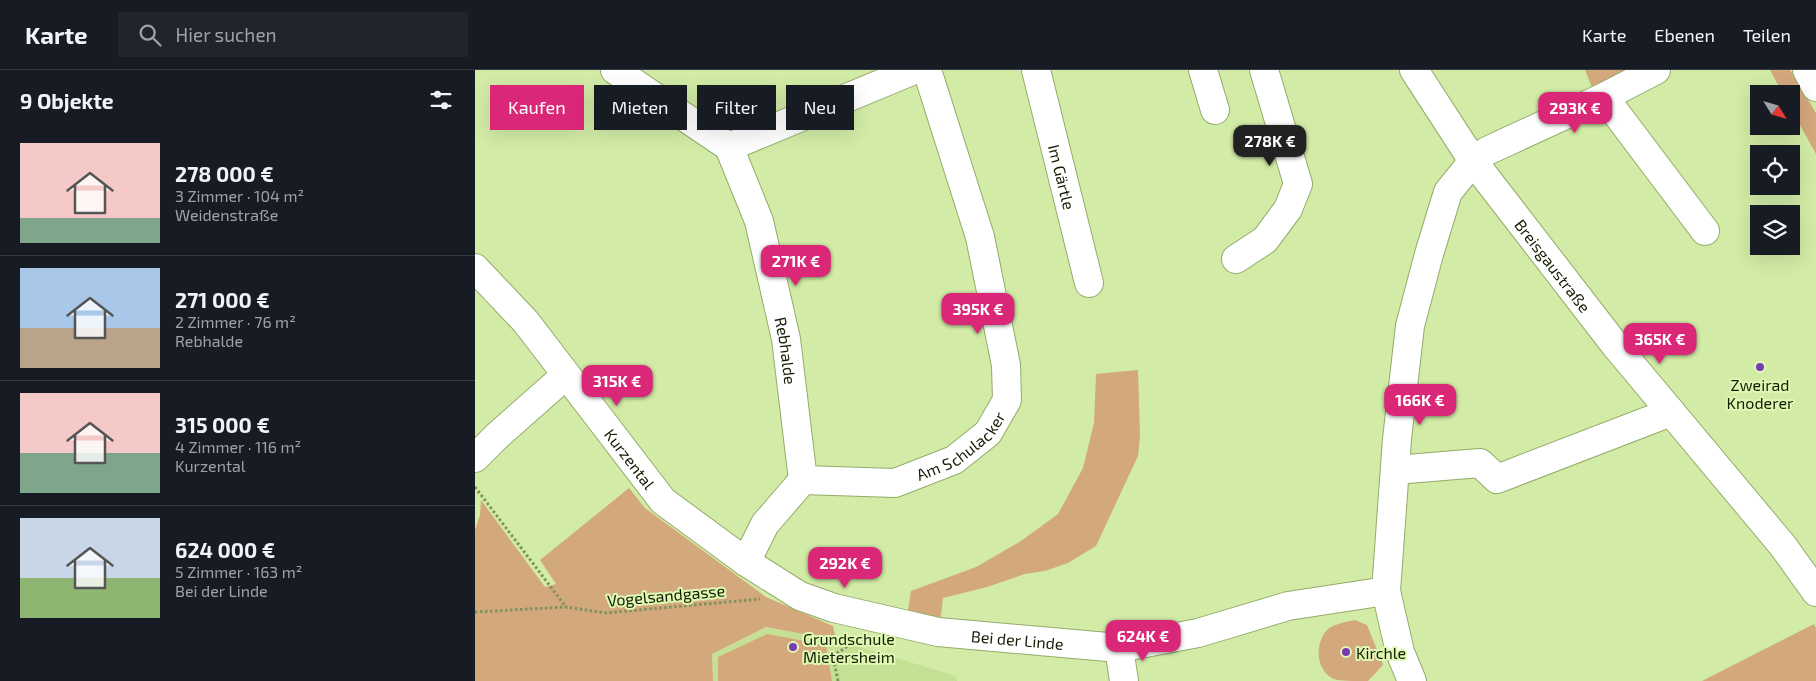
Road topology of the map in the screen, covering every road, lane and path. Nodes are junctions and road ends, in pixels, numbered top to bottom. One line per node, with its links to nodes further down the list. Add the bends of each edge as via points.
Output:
1 (615, 70): 13 (street)
2 (914, 70): 13 (street)
3 (927, 70): 23 (street, Am Schulacker, via 980,237 1006,365 1007,400 988,433 954,460 895,483)
4 (1036, 70): 18 (street, Im Gärtle)
5 (1203, 70): 12 (street)
6 (1263, 70): 16 (street, via 1297,184 1288,209 1265,240)
7 (1414, 70): 14 (street, Breisgaustraße)
8 (1656, 70): 11 (street)
9 (1807, 70): 10 (street)
10 (1816, 87)
11 (1604, 98): 14 (street, via 1487,151); 15 (street)
12 (1215, 110)
13 (729, 147): 23 (street, Rebhalde, via 759,221 784,330)
14 (1473, 161): 20 (street, Breisgaustraße); 22 (street, via 1448,192 1410,326)
15 (1705, 231)
16 (1236, 259)
17 (475, 268): 19 (street, Kurzental, via 526,322)
18 (1089, 283)
19 (567, 375): 21 (street); 25 (street, Kurzental, via 663,501)
20 (1671, 412): 22 (street, via 1497,479 1480,463); 27 (street, Breisgaustraße, via 1783,546)
21 (475, 458)
22 (1395, 470): 26 (street)
23 (803, 480): 25 (street, via 765,524)
24 (475, 487): 29 (path)
25 (746, 562): 31 (street, Bei der Linde, via 800,596 834,608 938,632)
26 (1386, 591): 31 (street, Bei der Linde, via 1287,606 1198,633); 35 (street, via 1400,652)
27 (1816, 592)
28 (761, 599): 29 (path, Vogelsandgasse, via 606,613)
29 (567, 607): 30 (path, Vogelsandgasse)
30 (475, 612)
31 (1119, 648): 34 (street)
32 (833, 656): 33 (path)
33 (839, 681)
34 (1124, 681)
35 (1412, 681)

